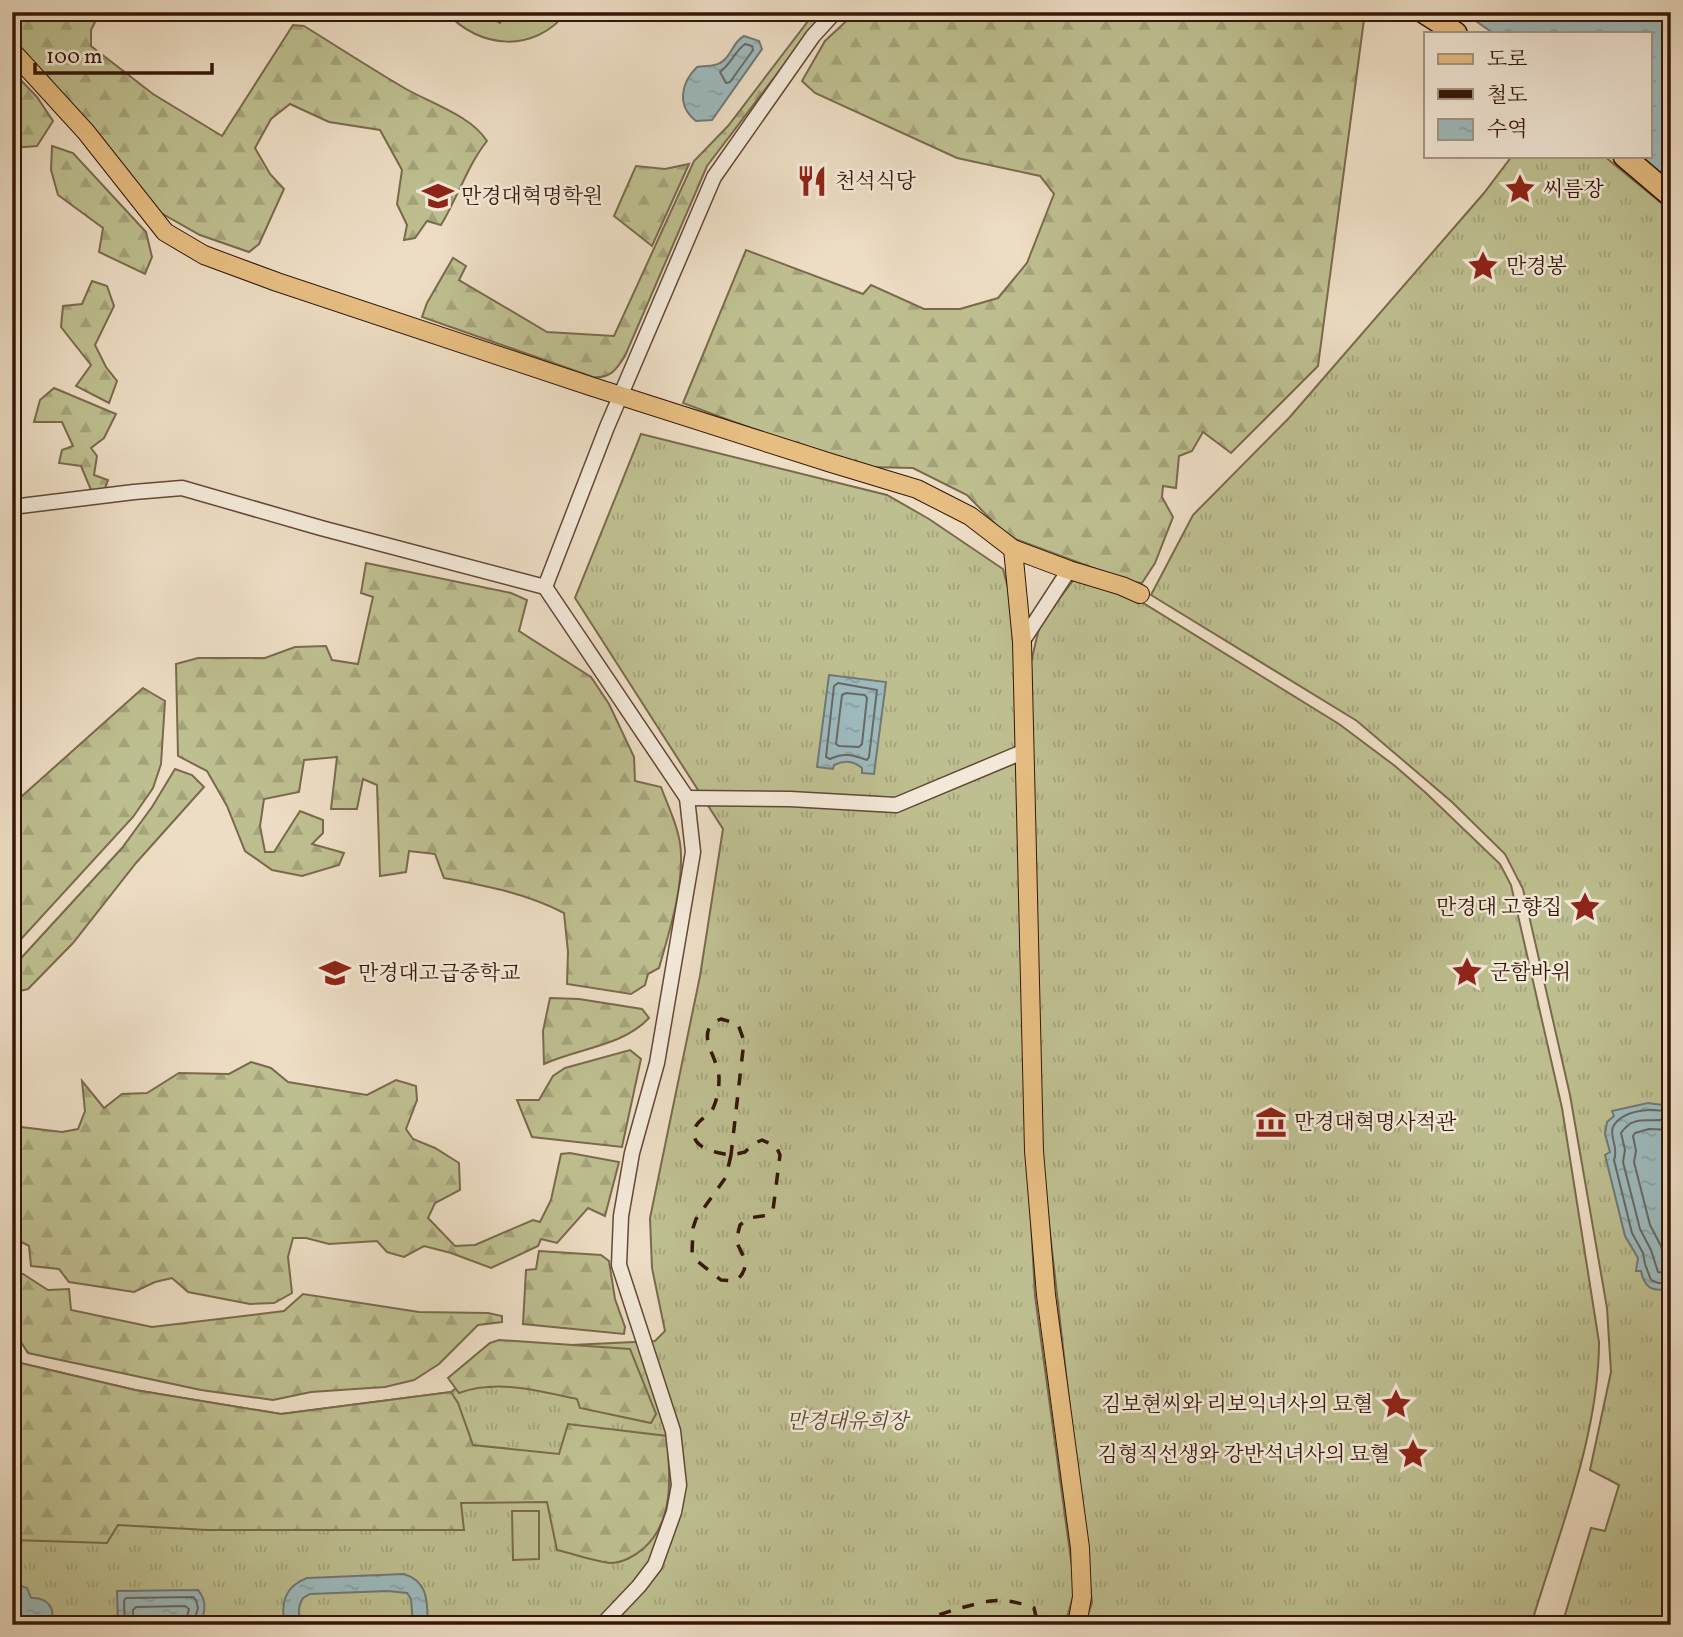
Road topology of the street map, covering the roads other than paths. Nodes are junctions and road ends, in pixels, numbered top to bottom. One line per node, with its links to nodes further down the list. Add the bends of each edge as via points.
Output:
1 (835, 12): 7 (street, via 813,36 714,177)
2 (1423, 12): 3 (highway)
3 (1454, 32)
4 (12, 51): 7 (main road, via 86,132 165,232 180,242 277,282)
5 (1626, 158): 6 (highway)
6 (1671, 197)
7 (622, 396): 9 (main road, via 917,489 971,516); 11 (street)
8 (12, 508): 11 (street, via 182,488)
9 (1013, 549): 10 (main road); 13 (main road)
10 (1069, 570): 12 (main road); 13 (street)
11 (545, 587): 15 (street)
12 (1140, 594)
13 (1022, 642): 14 (main road)
14 (1025, 751): 15 (street, via 896,805); 17 (main road, via 1034,1151 1046,1295 1080,1548 1082,1597)
15 (687, 798): 16 (street, via 693,852 657,1063 632,1153 621,1216 619,1265 673,1431 679,1485 655,1565)
16 (602, 1625)
17 (1077, 1625)

